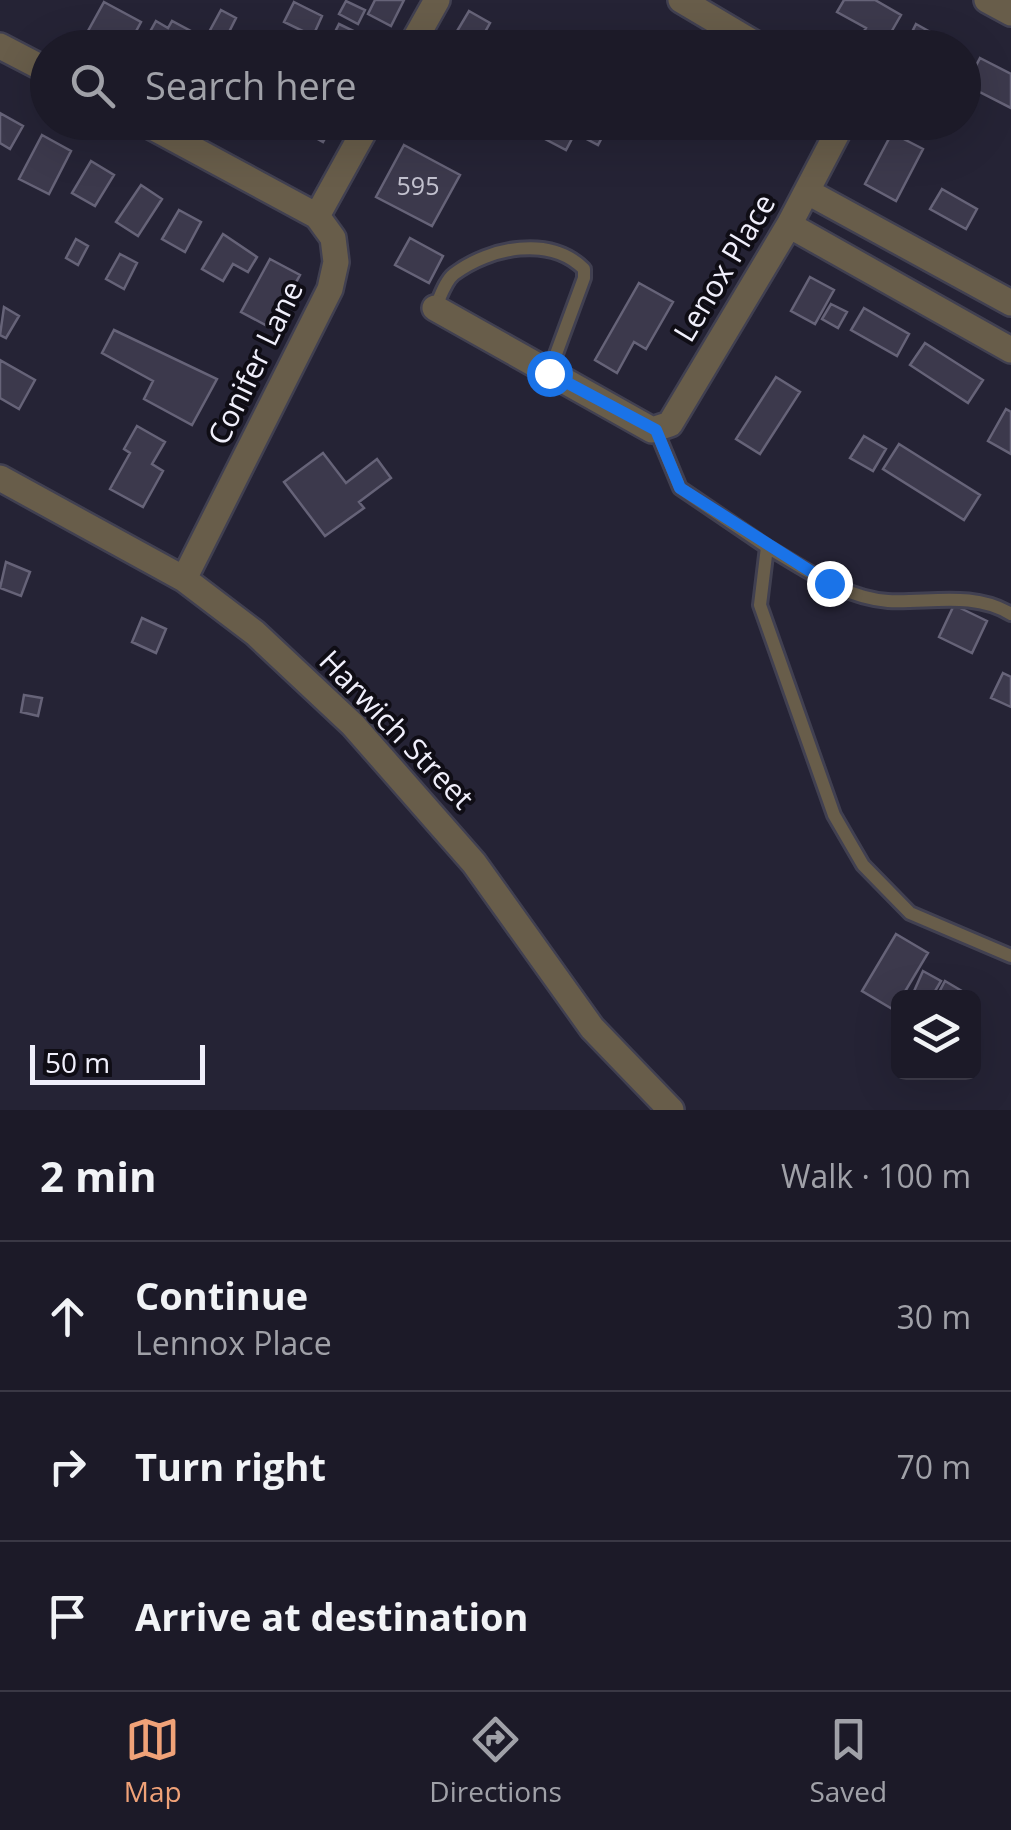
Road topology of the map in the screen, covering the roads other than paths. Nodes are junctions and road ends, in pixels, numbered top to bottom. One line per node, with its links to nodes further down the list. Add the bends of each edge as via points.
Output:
1 (437, 0): 5 (street)
2 (681, 0): 6 (street)
3 (987, 0): 4 (street)
4 (1011, 13)
5 (420, 30)
6 (732, 30)
7 (0, 46): 8 (street)
8 (30, 62)
9 (176, 140): 13 (street)
10 (358, 140): 13 (street)
11 (835, 140): 12 (street, Lenox Place)
12 (808, 192): 14 (street, Lenox Place); 15 (street)
13 (317, 216): 22 (street, Conifer Lane, via 334,238 330,288)
14 (790, 224): 17 (street); 19 (street, Lenox Place, via 670,424)
15 (1011, 302)
16 (435, 308): 18 (street); 18 (lane, via 451,276 475,264 531,247 562,252 584,269 584,278)
17 (1011, 350)
18 (549, 373): 19 (street)
19 (656, 430): 21 (lane, via 680,488)
20 (0, 478): 22 (street, Harwich Street)
21 (766, 547): 23 (lane, via 862,596 969,600); 24 (lane, via 760,605 834,815 863,865 910,913)
22 (184, 579): 25 (street, Harwich Street, via 255,633 409,784 474,862 592,1028)
23 (1011, 614)
24 (1011, 956)
25 (671, 1110)

